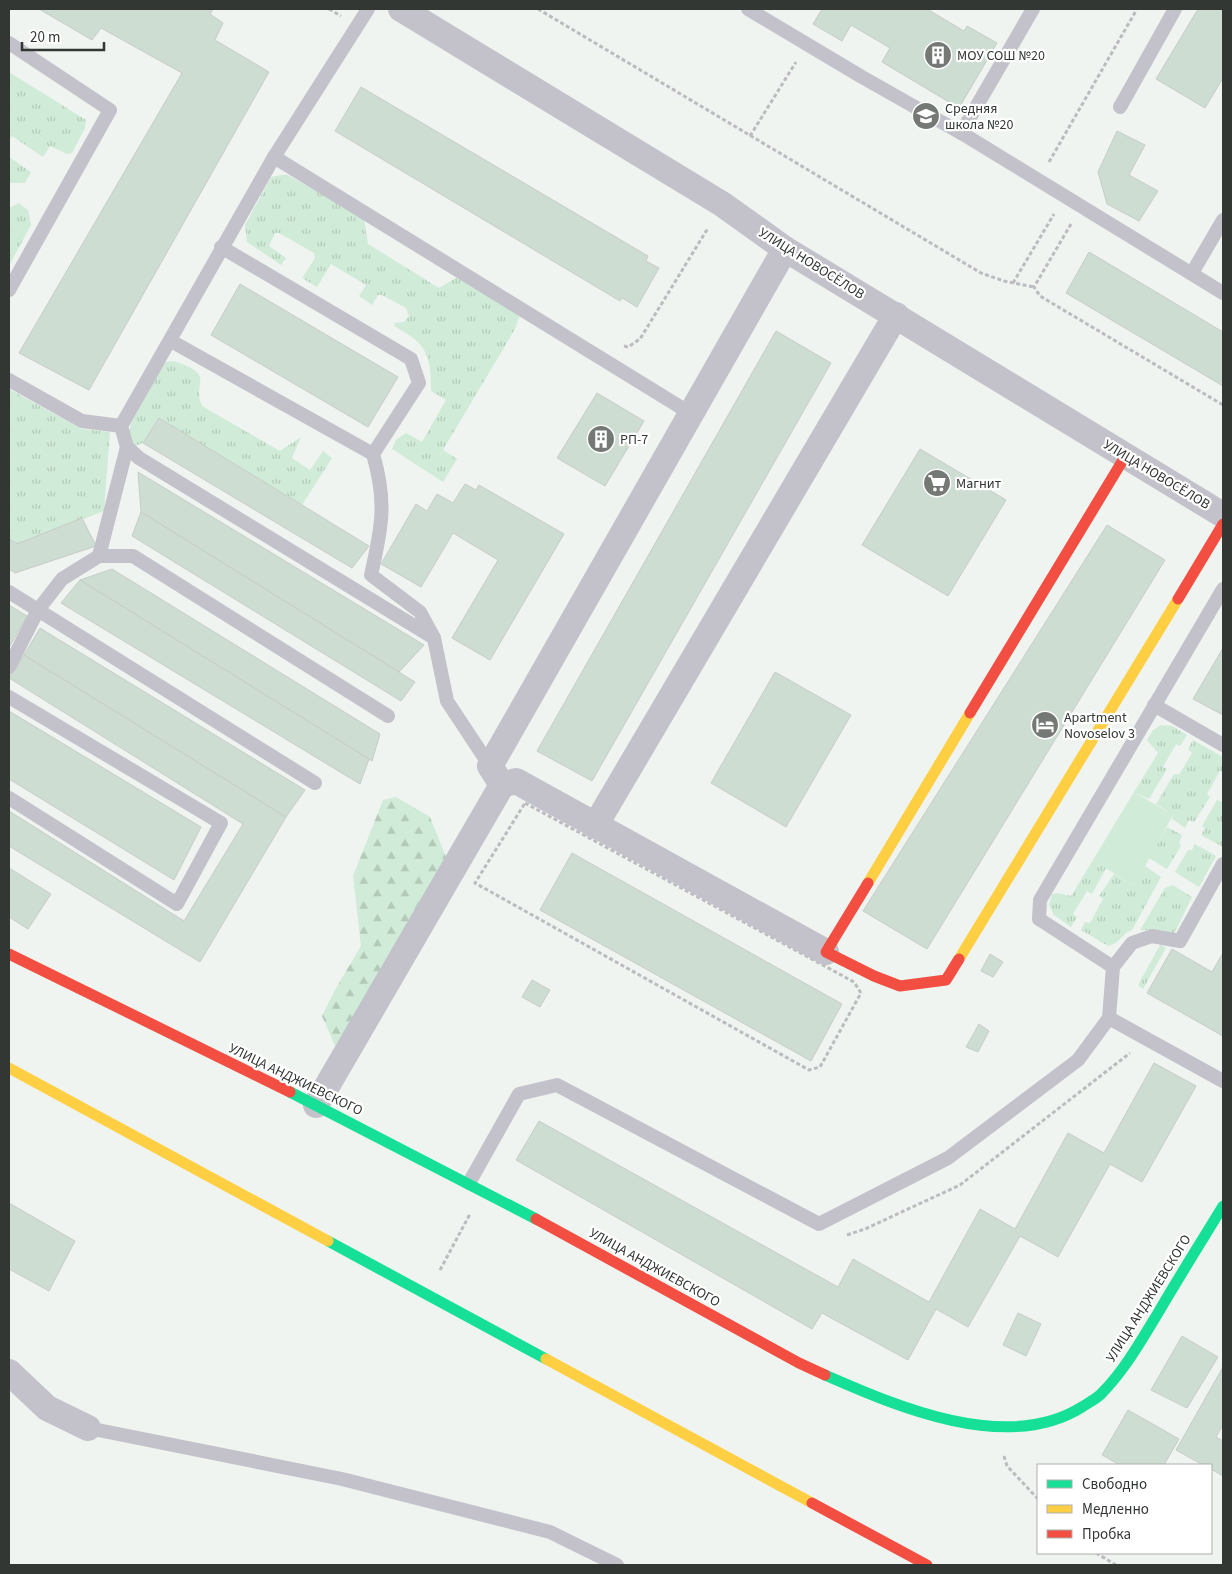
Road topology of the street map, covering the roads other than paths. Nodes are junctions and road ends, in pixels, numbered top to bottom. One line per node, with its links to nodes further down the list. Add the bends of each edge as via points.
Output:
1 (368, 9): 9 (lane)
2 (401, 9): 12 (street, УЛИЦА НОВОСЁЛОВ, via 722,204)
3 (748, 9): 8 (lane)
4 (1034, 9): 8 (lane)
5 (1175, 9): 7 (lane)
6 (9, 43): 14 (lane, via 110,110)
7 (1120, 107)
8 (961, 133): 13 (lane)
9 (274, 157): 11 (lane); 19 (lane)
10 (1223, 220): 13 (lane)
11 (220, 247): 17 (lane); 22 (lane, via 410,359 419,382)
12 (785, 249): 16 (street, УЛИЦА НОВОСЁЛОВ); 19 (street)
13 (1192, 273): 15 (lane)
14 (9, 290)
15 (1223, 293)
16 (896, 315): 23 (street, УЛИЦА НОВОСЁЛОВ); 39 (street)
17 (171, 341): 20 (lane); 22 (lane)
18 (9, 380): 20 (lane, via 82,421)
19 (690, 413): 36 (street)
20 (120, 426): 21 (lane)
21 (127, 447): 26 (lane); 30 (lane, via 139,458)
22 (373, 454): 30 (lane, via 383,503 371,575 420,612)
23 (1126, 456): 24 (street, УЛИЦА НОВОСЁЛОВ); 41 (street)
24 (1223, 515)
25 (1223, 524): 41 (street, via 946,980 900,986)
26 (99, 556): 29 (lane, via 62,579); 34 (lane, via 133,556)
27 (1223, 588): 33 (lane)
28 (9, 592): 29 (lane)
29 (38, 610): 31 (lane); 37 (lane)
30 (434, 638): 36 (lane, via 447,701)
31 (9, 667)
32 (9, 697): 38 (lane, via 220,823 177,904)
33 (1154, 705): 35 (lane); 43 (lane, via 1040,900 1038,919)
34 (388, 716)
35 (1223, 745)
36 (496, 775): 39 (street, via 516,781); 47 (street)
37 (315, 783)
38 (9, 798)
39 (595, 826): 41 (street)
40 (1223, 864): 43 (lane, via 1180,941 1152,936 1132,943)
41 (826, 952)
42 (9, 954): 47 (street, УЛИЦА АНДЖИЕВСКОГО)
43 (1113, 967): 44 (lane)
44 (1109, 1018): 46 (lane); 48 (lane, via 1078,1060 948,1158 819,1224 557,1085 519,1094)
45 (9, 1068): 53 (street)
46 (1223, 1082)
47 (316, 1105): 48 (street, УЛИЦА АНДЖИЕВСКОГО)
48 (468, 1183): 49 (street, УЛИЦА АНДЖИЕВСКОГО, via 799,1363 859,1390 928,1414 1005,1428 1036,1425 1067,1416 1100,1395 1129,1360)
49 (1223, 1206)
50 (9, 1372): 51 (street, via 47,1408)
51 (88, 1428): 52 (lane, via 342,1479 550,1532)
52 (617, 1565)
53 (927, 1565)

